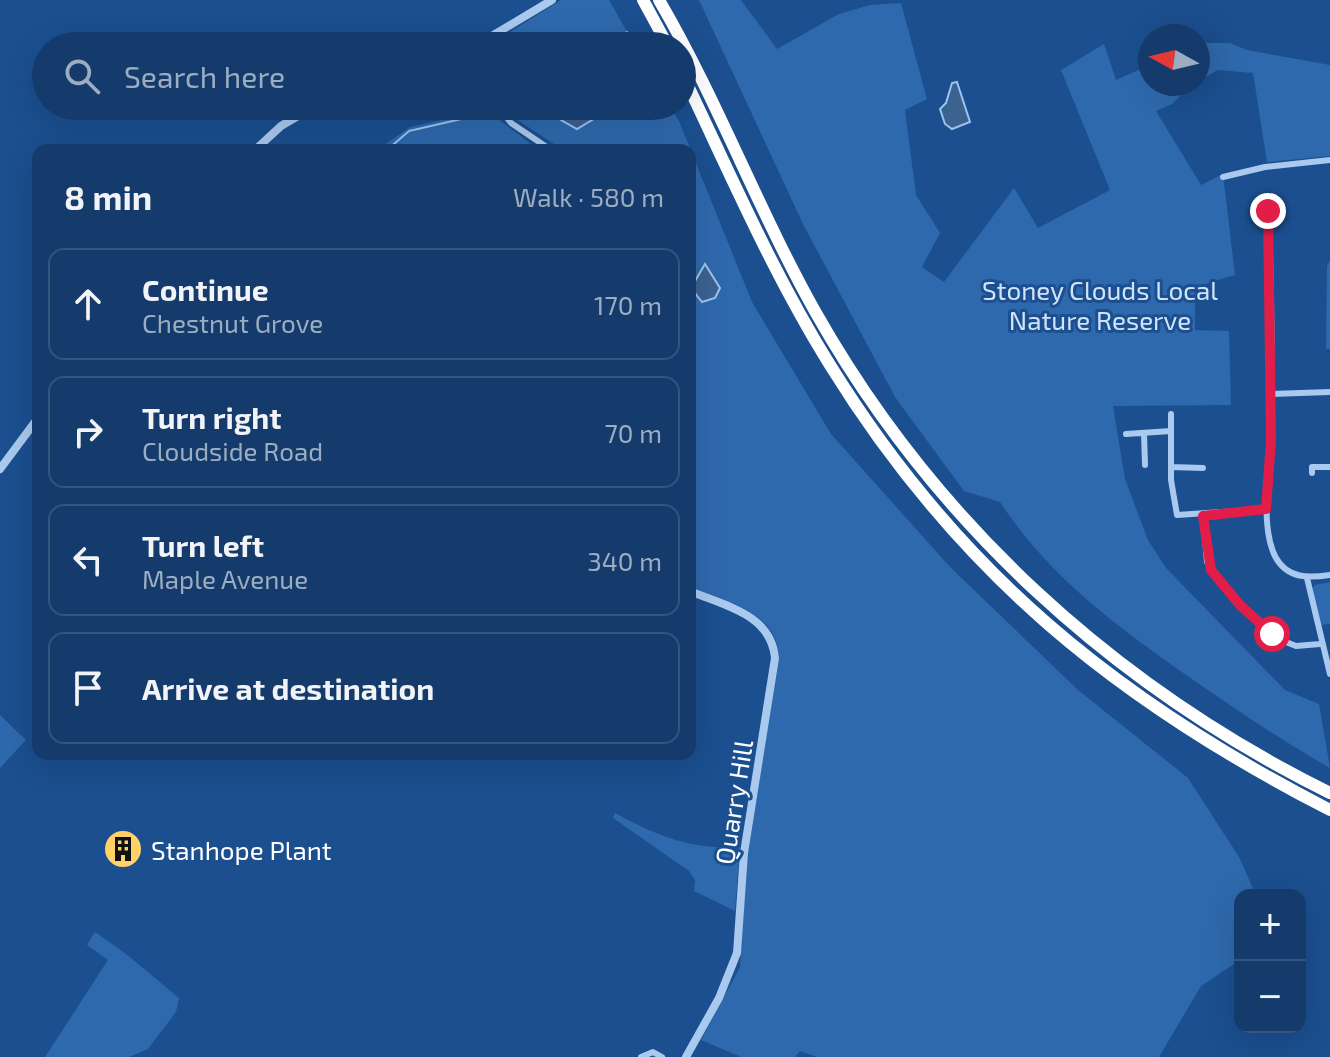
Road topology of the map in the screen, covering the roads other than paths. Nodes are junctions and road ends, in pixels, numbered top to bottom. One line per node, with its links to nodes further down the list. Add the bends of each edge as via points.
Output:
1 (552, 0): 4 (street)
2 (643, 0): 5 (highway)
3 (659, 0): 6 (highway)
4 (506, 32)
5 (660, 32)
6 (675, 32)
7 (696, 74): 36 (highway, via 818,316 889,427 944,497 1046,603 1119,663 1215,730)
8 (696, 102): 37 (highway, via 828,363 923,499 967,549 1052,631 1128,690 1250,768)
9 (291, 120): 11 (street)
10 (509, 120): 12 (street)
11 (262, 144)
12 (542, 144)
13 (1330, 160): 14 (street)
14 (1223, 177)
15 (1268, 211): 17 (street)
16 (1330, 392): 17 (street)
17 (1271, 394): 29 (street)
18 (1171, 414): 20 (street)
19 (32, 426): 27 (street)
20 (1171, 431): 21 (street); 24 (street)
21 (1144, 433): 22 (street); 23 (street)
22 (1126, 434)
23 (1145, 465)
24 (1171, 467): 26 (street); 30 (street, via 1176,513)
25 (1330, 467): 28 (street, via 1312,467)
26 (1203, 468)
27 (0, 469)
28 (1312, 473)
29 (1266, 509): 30 (street); 32 (street, via 1278,561)
30 (1203, 516): 34 (street, via 1207,562 1240,605 1286,642)
31 (1330, 575): 32 (street)
32 (1307, 578): 34 (street)
33 (696, 594): 40 (street, Quarry Hill, via 760,622 769,633 775,658 744,853 737,953 726,986)
34 (1320, 644): 35 (street)
35 (1330, 674)
36 (1330, 793)
37 (1330, 810)
38 (641, 1057): 39 (street, via 653,1052)
39 (662, 1057)
40 (686, 1057)

